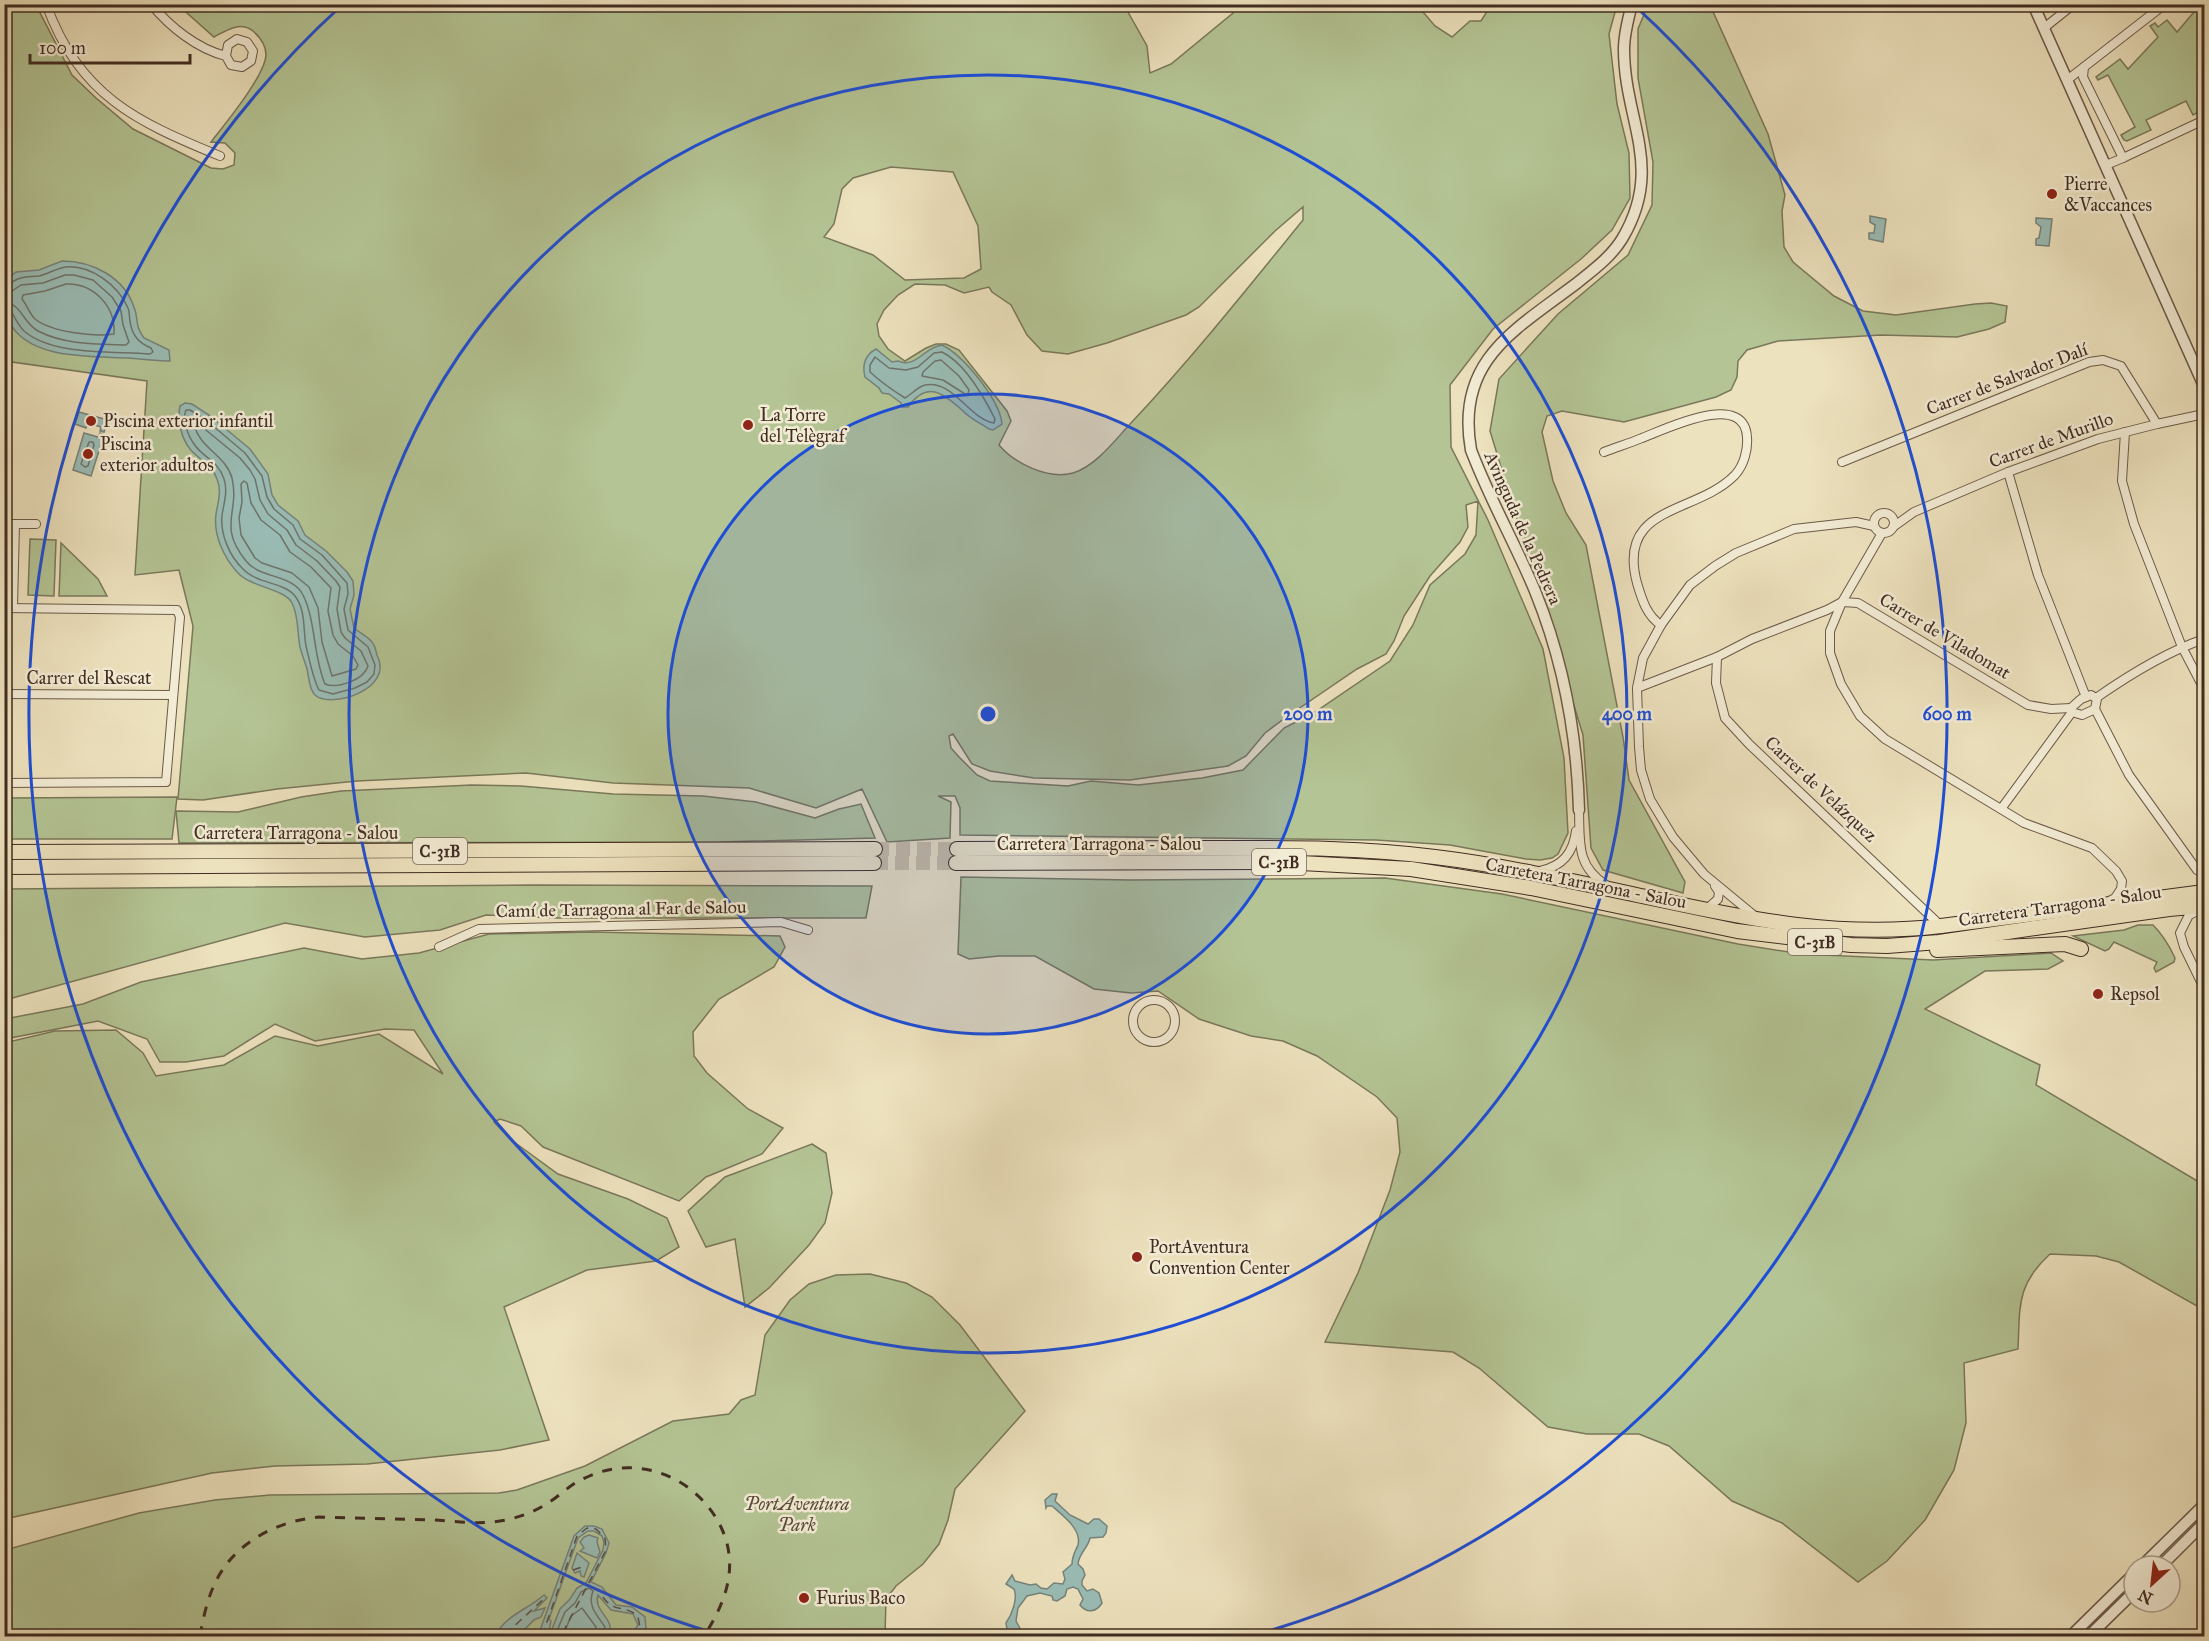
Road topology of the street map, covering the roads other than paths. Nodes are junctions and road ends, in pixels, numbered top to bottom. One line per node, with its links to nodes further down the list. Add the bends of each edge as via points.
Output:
1 (46, 4): 12 (street, via 79,69 106,97 138,120)
2 (151, 4): 8 (street, via 194,42)
3 (1632, 4): 48 (street, Avinguda de la Pedrera, via 1624,47 1625,68 1642,183 1631,221 1621,240 1596,268 1494,349 1481,368 1467,410 1471,450 1551,633 1575,752)
4 (2033, 4): 7 (street)
5 (2074, 4): 7 (street)
6 (2165, 4): 9 (street)
7 (2044, 28): 10 (street)
8 (226, 56)
9 (2084, 67): 10 (street); 13 (street, via 2083,77)
10 (2067, 80): 14 (street)
11 (2205, 120): 13 (street)
12 (220, 156)
13 (2123, 158): 14 (street)
14 (2106, 165): 15 (street)
15 (2205, 386)
16 (2205, 414): 17 (street, Carrer de Murillo)
17 (2157, 424): 18 (street, Carrer de Murillo); 20 (street, Carrer de Salvador Dalí, via 2121,366 2103,360 2089,362)
18 (2124, 432): 21 (street, Carrer de Murillo); 36 (street, via 2122,481 2134,524)
19 (1604, 452): 34 (street, via 1706,416 1732,416 1746,426 1745,458 1736,473 1721,487 1648,524 1640,534 1634,566 1644,604 1652,619)
20 (1842, 462)
21 (2008, 472): 22 (street, Carrer de Murillo); 42 (street, via 2038,575)
22 (1914, 512): 24 (street, Carrer de Murillo); 30 (street, Carrer de Murillo)
23 (1876, 516): 24 (street); 25 (street); 29 (street)
24 (1891, 516): 30 (street)
25 (1856, 522): 29 (street); 34 (street, via 1794,529 1736,553 1690,585)
26 (4, 524): 27 (street)
27 (15, 524): 28 (street); 33 (street)
28 (36, 524)
29 (1874, 526): 31 (street)
30 (1893, 527): 31 (street)
31 (1882, 533): 32 (street)
32 (1842, 602): 37 (street); 45 (street, Carrer de Viladomat, via 1858,603 2028,705); 47 (street, via 1830,631 1830,653 1841,684 1860,716 1885,739)
33 (9, 608): 41 (street, via 177,610 180,617)
34 (1661, 625): 38 (street, via 1643,658)
35 (2205, 639): 36 (street)
36 (2182, 647): 39 (street); 43 (street)
37 (1717, 657): 38 (street); 60 (street, Carrer de Velázquez, via 1716,683 1725,718)
38 (1637, 688): 53 (street, via 1641,770 1650,798 1673,837)
39 (2205, 689)
40 (4, 694): 41 (street, Carrer del Rescat)
41 (173, 695): 46 (street, via 166,782)
42 (2086, 697): 43 (street); 45 (street)
43 (2096, 698): 44 (street)
44 (2095, 709): 45 (street, Carrer de Viladomat, via 2082,715); 52 (street, via 2129,775 2197,870)
45 (2071, 710): 47 (street)
46 (4, 783)
47 (2001, 809): 56 (street, via 2024,823 2092,848 2122,881 2115,898)
48 (1579, 810): 51 (street, Avinguda de la Pedrera, via 1567,859); 54 (street, Avinguda de la Pedrera, via 1584,861 1589,872)
49 (4, 852): 50 (main road, Carretera Tarragona - Salou / C-31B, via 874,856)
50 (4, 867)
51 (1532, 873): 54 (main road, Carretera Tarragona - Salou / C-31B); 62 (main road, Carretera Tarragona - Salou / C-31B, via 1395,853 1285,848 957,856 1283,862 1411,869 1531,888 1737,931)
52 (2205, 874)
53 (1713, 883): 58 (street, via 1719,892 1718,899); 59 (street)
54 (1614, 890): 58 (main road, Carretera Tarragona - Salou / C-31B)
55 (2205, 892): 56 (main road, Carretera Tarragona - Salou / C-31B)
56 (2103, 904): 60 (main road, Carretera Tarragona - Salou / C-31B)
57 (2205, 907): 62 (main road, Carretera Tarragona - Salou / C-31B, via 1939,942); 65 (street, via 2189,915 2180,933)
58 (1706, 910): 59 (main road, Carretera Tarragona - Salou / C-31B)
59 (1761, 921): 60 (main road, Carretera Tarragona - Salou / C-31B, via 1831,929)
60 (1941, 926)
61 (808, 930): 63 (street, Camí de Tarragona al Far de Salou, via 781,922 479,929)
62 (1851, 945): 64 (main road, via 1887,952 2065,944)
63 (439, 947)
64 (2081, 949)
65 (2205, 988)
66 (1166, 1038): 66 (street, via 1174,1022 1170,1008 1159,1001 1142,1004 1133,1016 1137,1034 1150,1042)
67 (2205, 1505): 69 (street)
68 (2205, 1523): 70 (street)
69 (2154, 1554)
70 (2173, 1554)
71 (2122, 1586): 73 (street)
72 (2122, 1604): 74 (street)
73 (2071, 1636)
74 (2089, 1636)

